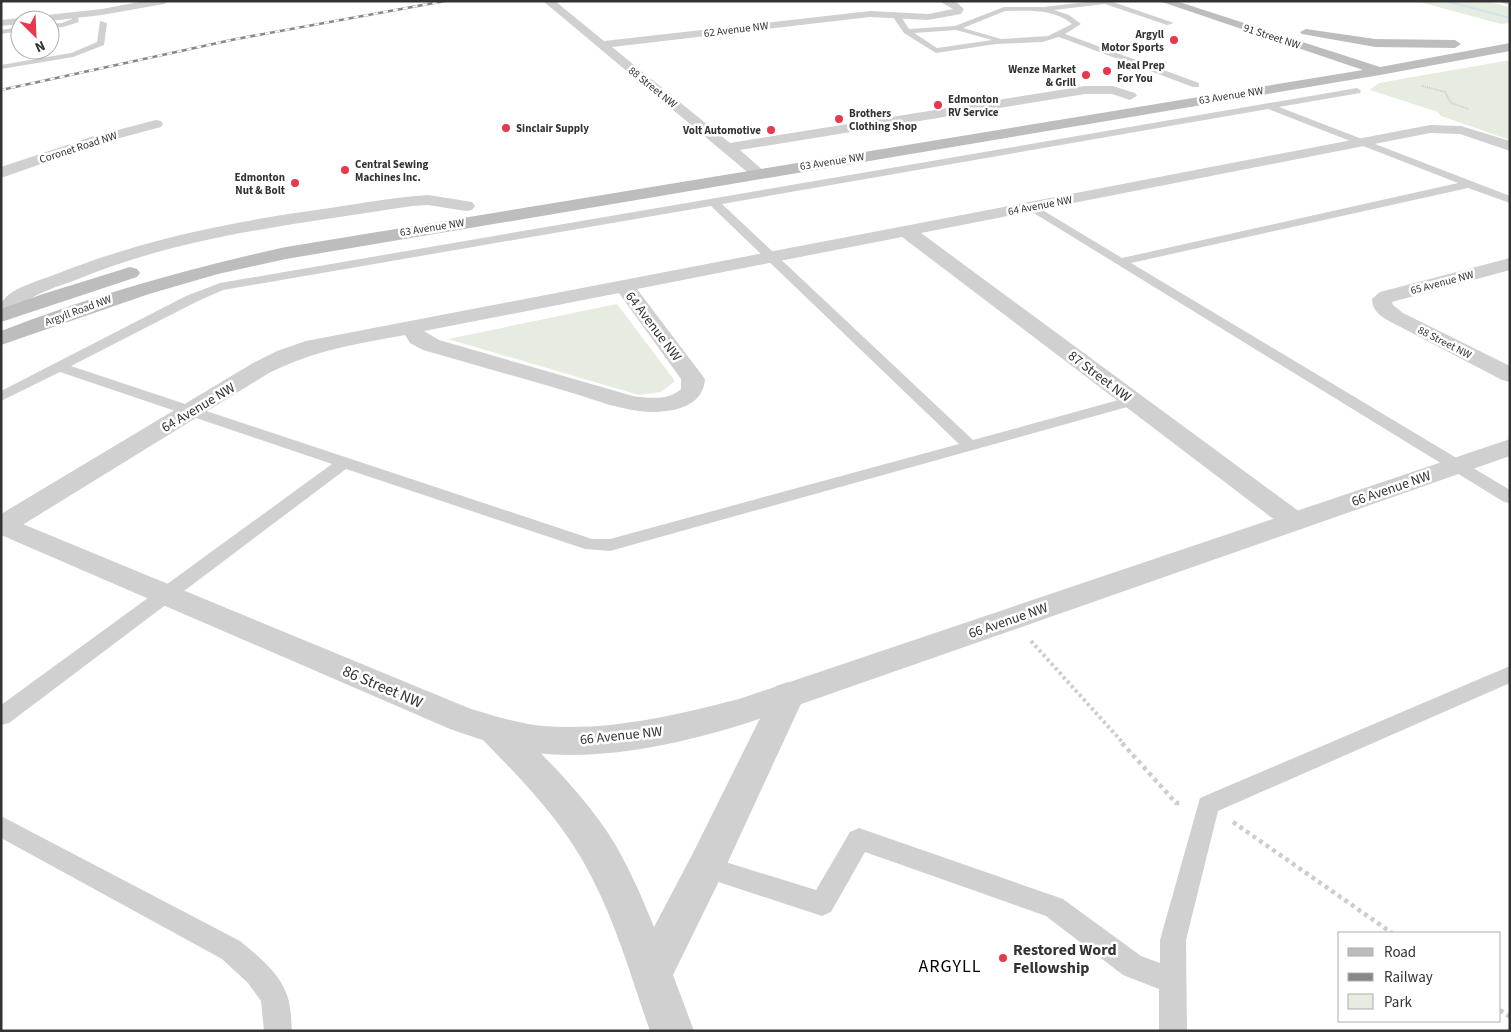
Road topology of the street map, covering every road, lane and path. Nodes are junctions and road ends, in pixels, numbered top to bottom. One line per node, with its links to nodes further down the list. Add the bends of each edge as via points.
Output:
1 (164, 1): 12 (street)
2 (548, 1): 24 (street, 88 Street NW)
3 (944, 1): 14 (street, 62 Avenue NW, via 964,9 944,16)
4 (1114, 1): 6 (lane)
5 (1164, 1): 19 (main road, 91 Street NW)
6 (1103, 2): 8 (lane); 16 (lane)
7 (886, 4): 11 (street, 62 Avenue NW)
8 (1044, 9): 10 (lane); 21 (lane, via 1067,16 1077,24)
9 (978, 10): 10 (lane)
10 (1000, 10): 18 (lane)
11 (870, 14): 14 (street, 62 Avenue NW); 24 (street, 62 Avenue NW)
12 (75, 15): 13 (street); 17 (lane, via 76,20)
13 (60, 17)
14 (897, 17): 20 (lane)
15 (103, 23): 30 (lane, via 101,43 74,55)
16 (1170, 23)
17 (60, 24)
18 (956, 28): 20 (lane); 23 (lane)
19 (1248, 28): 27 (main road, 91 Street NW); 31 (main road, 63 Avenue NW, via 1296,63)
20 (907, 31): 23 (lane, via 936,51)
21 (1061, 35): 23 (lane, via 1044,40); 33 (lane)
22 (1510, 38): 25 (main road, 63 Avenue NW)
23 (1005, 41)
24 (602, 45): 44 (street, 88 Street NW)
25 (1464, 45): 28 (main road, 63 Avenue NW); 28 (main road, 91 Street NW, via 1375,44 1298,30)
26 (1510, 47): 28 (main road, 63 Avenue NW, via 1412,65)
27 (1349, 61): 28 (main road, 91 Street NW); 29 (main road)
28 (1378, 61): 47 (main road, 63 Avenue NW)
29 (1322, 66)
30 (1, 67)
31 (1260, 75)
32 (1214, 82): 33 (main road, 63 Avenue NW)
33 (1196, 85): 35 (main road, 63 Avenue NW)
34 (1420, 85): 40 (path, via 1445,92 1451,103)
35 (1166, 90)
36 (1357, 91): 39 (lane)
37 (1148, 93): 38 (main road, 63 Avenue NW)
38 (1130, 96): 44 (street, 63 Avenue NW, via 1113,90 1085,90); 45 (main road, 63 Avenue NW)
39 (1268, 106): 42 (lane); 51 (lane)
40 (1477, 111)
41 (156, 124): 46 (street, Coronet Road NW, via 96,140)
42 (1361, 142): 43 (street, 64 Avenue NW, via 1435,128 1456,129); 49 (lane); 54 (street, 64 Avenue NW)
43 (1510, 146)
44 (726, 148): 45 (street, 88 Street NW)
45 (743, 162): 47 (street, 88 Street NW); 48 (main road, 63 Avenue NW)
46 (1, 173)
47 (758, 173): 60 (main road, 63 Avenue NW)
48 (657, 176)
49 (1470, 184): 50 (lane); 58 (lane)
50 (1510, 200)
51 (714, 202): 57 (lane); 66 (lane, via 220,287)
52 (486, 203): 53 (main road, 63 Avenue NW)
53 (466, 206): 55 (main road, 63 Avenue NW); 63 (street, 63 Avenue NW, via 412,201 178,240 100,264 27,293 14,300)
54 (1030, 207): 56 (street, 64 Avenue NW); 58 (lane)
55 (334, 228)
56 (906, 231): 57 (street, 64 Avenue NW); 69 (street, 87 Street NW)
57 (771, 257): 61 (street, 64 Avenue NW); 71 (lane)
58 (1120, 262): 74 (lane)
59 (1510, 264): 62 (street, 65 Avenue NW, via 1387,296 1382,299)
60 (149, 276): 63 (main road, Argyll Road NW, via 50,298); 65 (main road, Argyll Road NW, via 104,300)
61 (624, 286): 64 (street, 64 Avenue NW); 64 (street, 64 Avenue NW, via 693,379 690,393 683,398 659,406 631,403 431,345 418,338)
62 (1383, 307): 67 (street, 88 Street NW)
63 (3, 316)
64 (411, 327): 70 (street, 64 Avenue NW, via 332,342 285,356)
65 (1, 339)
66 (59, 367): 68 (lane); 70 (lane)
67 (1510, 376)
68 (1, 397)
69 (1133, 401): 71 (lane); 76 (street, 87 Street NW)
70 (191, 411): 73 (lane); 77 (street, 64 Avenue NW)
71 (969, 445): 73 (lane, via 610,545 591,545)
72 (1510, 447): 74 (street, 66 Avenue NW)
73 (345, 462): 78 (lane)
74 (1456, 466): 75 (lane); 76 (street, 66 Avenue NW)
75 (1510, 498)
76 (1294, 521): 80 (street, 66 Avenue NW)
77 (2, 525): 78 (street, 86 Street NW)
78 (166, 594): 81 (lane); 82 (street, 86 Street NW, via 462,720)
79 (1510, 674): 86 (lane, via 1208,805 1174,940)
80 (788, 695): 82 (street, 66 Avenue NW, via 705,722 636,735 535,739); 84 (street)
81 (1, 716)
82 (496, 730): 85 (street, 86 Street NW, via 563,801 586,832 606,865)
83 (1, 826): 87 (lane, via 231,950 258,974 274,996)
84 (706, 866): 85 (street); 86 (lane, via 822,904 859,840 1054,907 1133,966)
85 (651, 975): 88 (street, 86 Street NW)
86 (1174, 981): 89 (lane)
87 (278, 1031)
88 (672, 1031)
89 (1173, 1031)

